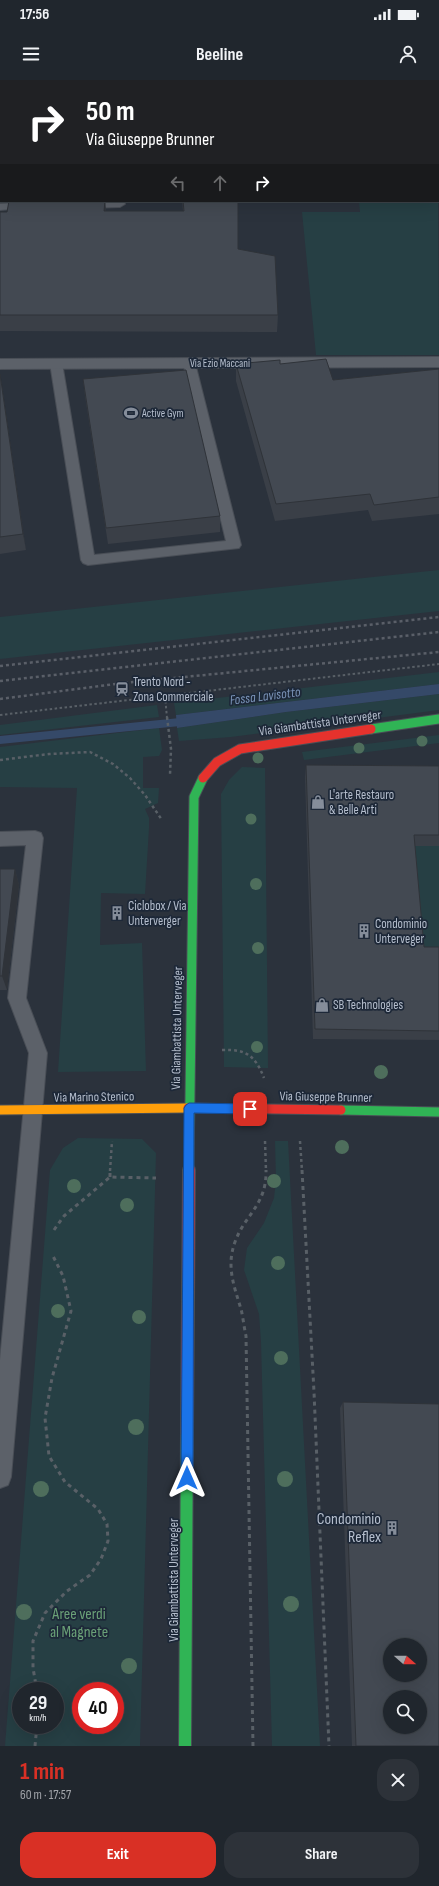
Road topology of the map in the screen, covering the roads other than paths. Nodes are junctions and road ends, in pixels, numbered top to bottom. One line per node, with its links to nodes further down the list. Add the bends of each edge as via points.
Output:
1 (120, 204): 3 (lane)
2 (44, 205): 4 (lane)
3 (75, 205)
4 (0, 207)
5 (439, 362): 7 (street, Via Ezio Maccani)
6 (56, 363): 7 (street, Via Ezio Maccani); 7 (lane, via 88,560 234,545); 8 (street, Via Ezio Maccani)
7 (189, 363)
8 (0, 364)
9 (439, 719): 11 (street, Via Giambattista Unterveger, via 240,749 223,757 205,772 194,796)
10 (0, 839): 13 (lane, via 35,838 17,998 38,1053)
11 (189, 1108): 13 (street, Via Marino Stenico); 14 (street, Via Giuseppe Brunner); 16 (street, Via Giambattista Unterveger)
12 (0, 1110): 13 (street, Via Marino Stenico)
13 (32, 1110): 15 (lane)
14 (439, 1112)
15 (0, 1477)
16 (185, 1746)

